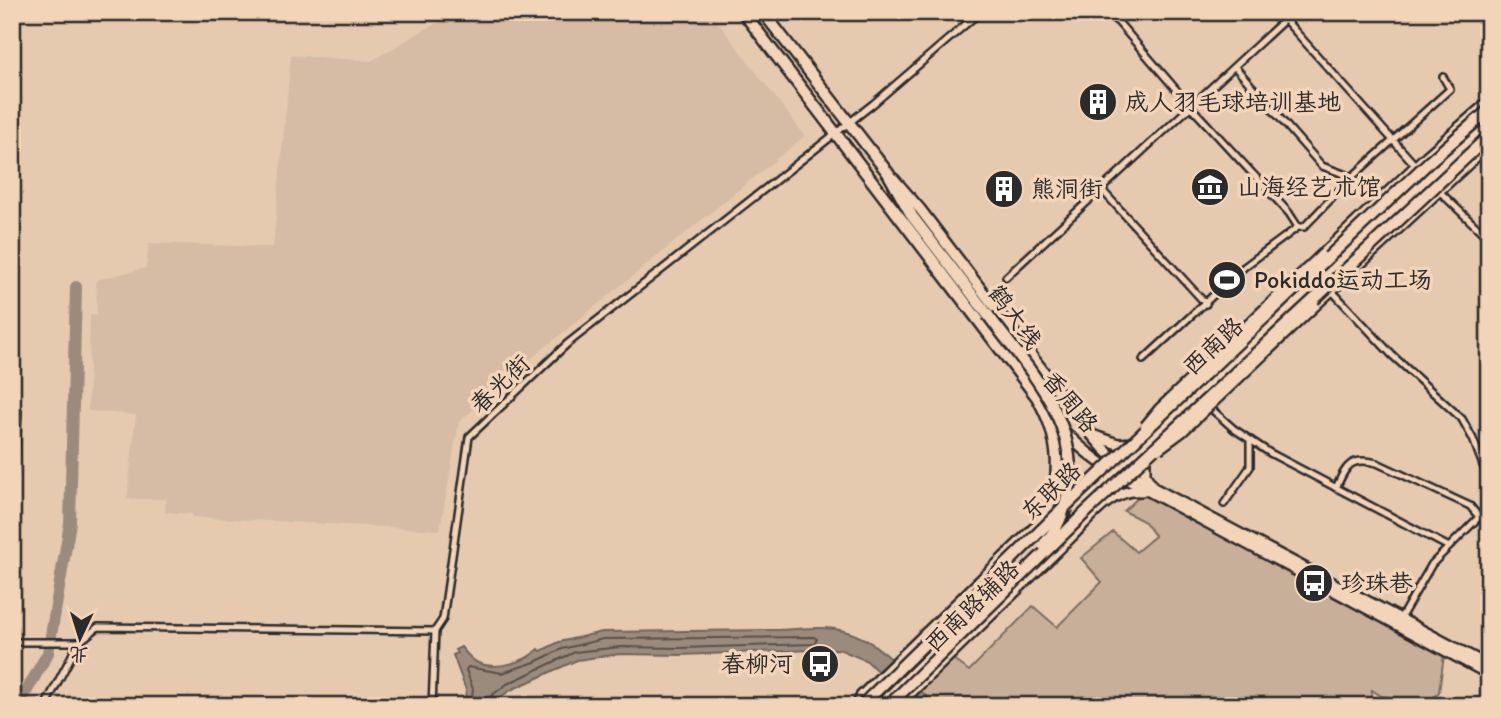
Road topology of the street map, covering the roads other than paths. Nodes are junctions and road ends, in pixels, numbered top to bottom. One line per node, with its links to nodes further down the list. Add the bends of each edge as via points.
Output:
1 (743, 12): 15 (highway, 香周路)
2 (763, 12): 13 (highway, 香周路)
3 (981, 12): 13 (street, 春光街)
4 (1105, 12): 11 (street)
5 (1278, 12): 7 (street)
6 (1293, 12): 7 (street)
7 (1285, 20): 8 (street); 17 (street)
8 (1234, 67): 11 (street); 21 (street, via 1322,166)
9 (1443, 77): 17 (street, via 1450,89)
10 (1489, 101): 19 (main road)
11 (1191, 107): 22 (street); 25 (street)
12 (1489, 110): 40 (highway, 东联路, bridge, via 1430,161)
13 (849, 123): 15 (street, 春光街); 20 (highway, 香周路)
14 (1489, 123): 24 (main road, 西南路)
15 (836, 133): 35 (highway, 香周路); 53 (street, 春光街, via 567,344 469,437 443,619)
16 (1489, 136): 40 (highway, 东联路, bridge)
17 (1393, 141): 19 (street); 21 (street)
18 (1489, 145): 23 (main road)
19 (1416, 166): 24 (main road); 29 (main road)
20 (888, 173): 37 (main road, 香周路); 59 (highway, 鹤大线, bridge, via 912,216 1057,412 1066,436 1070,474 1064,511 1055,531)
21 (1352, 177): 25 (street, via 1304,227)
22 (1102, 190): 30 (street); 32 (street)
23 (1438, 190): 24 (main road); 26 (main road); 27 (street)
24 (1408, 196): 26 (main road); 28 (main road, 西南路); 34 (main road, 西南路)
25 (1298, 227): 32 (street, via 1244,267)
26 (1400, 227): 31 (main road)
27 (1489, 239)
28 (1349, 247): 29 (main road); 38 (main road, 西南路)
29 (1324, 253): 40 (main road, bridge, via 1159,409)
30 (1006, 278)
31 (1332, 290): 40 (main road, bridge, via 1182,432); 41 (street, via 1392,355 1461,419)
32 (1206, 304): 33 (street)
33 (1143, 360)
34 (1200, 396): 38 (main road, 西南路); 39 (street)
35 (1037, 397): 40 (main road, 香周路, via 1070,439); 49 (highway, via 1052,428 1057,456 1053,493)
36 (12, 411): 44 (street, via 18,412)
37 (1091, 434): 38 (main road, via 1118,443); 40 (main road, 香周路)
38 (1146, 442): 40 (main road, 西南路); 43 (main road, via 1143,467)
39 (1250, 442): 42 (street); 45 (street, via 1250,467)
40 (1121, 466): 43 (main road, 香周路); 46 (main road, 西南路辅路); 58 (highway, 东联路, bridge); 59 (highway, 东联路, bridge)
41 (1489, 481)
42 (1336, 488): 48 (street, via 1349,464 1366,460 1470,506); 51 (street)
43 (1152, 490): 50 (main road, via 1117,495); 52 (main road, 香周路)
44 (12, 494)
45 (1224, 504)
46 (1078, 507): 49 (main road); 50 (main road, 西南路辅路)
47 (1489, 514): 48 (street)
48 (1479, 517): 51 (street)
49 (1039, 524): 50 (highway); 58 (highway)
50 (1060, 547): 64 (main road, 西南路辅路)
51 (1449, 547): 52 (street, via 1432,564)
52 (1399, 622): 56 (main road, 香周路); 57 (main road, 香周路)
53 (435, 631): 55 (street, via 98,627); 61 (street, 春光街)
54 (12, 640): 55 (street)
55 (79, 642): 60 (street)
56 (1489, 666)
57 (1489, 674)
58 (860, 702): 62 (main road); 63 (street)
59 (885, 703)
60 (45, 706)
61 (432, 706)
62 (852, 706)
63 (874, 706)
64 (897, 706)

